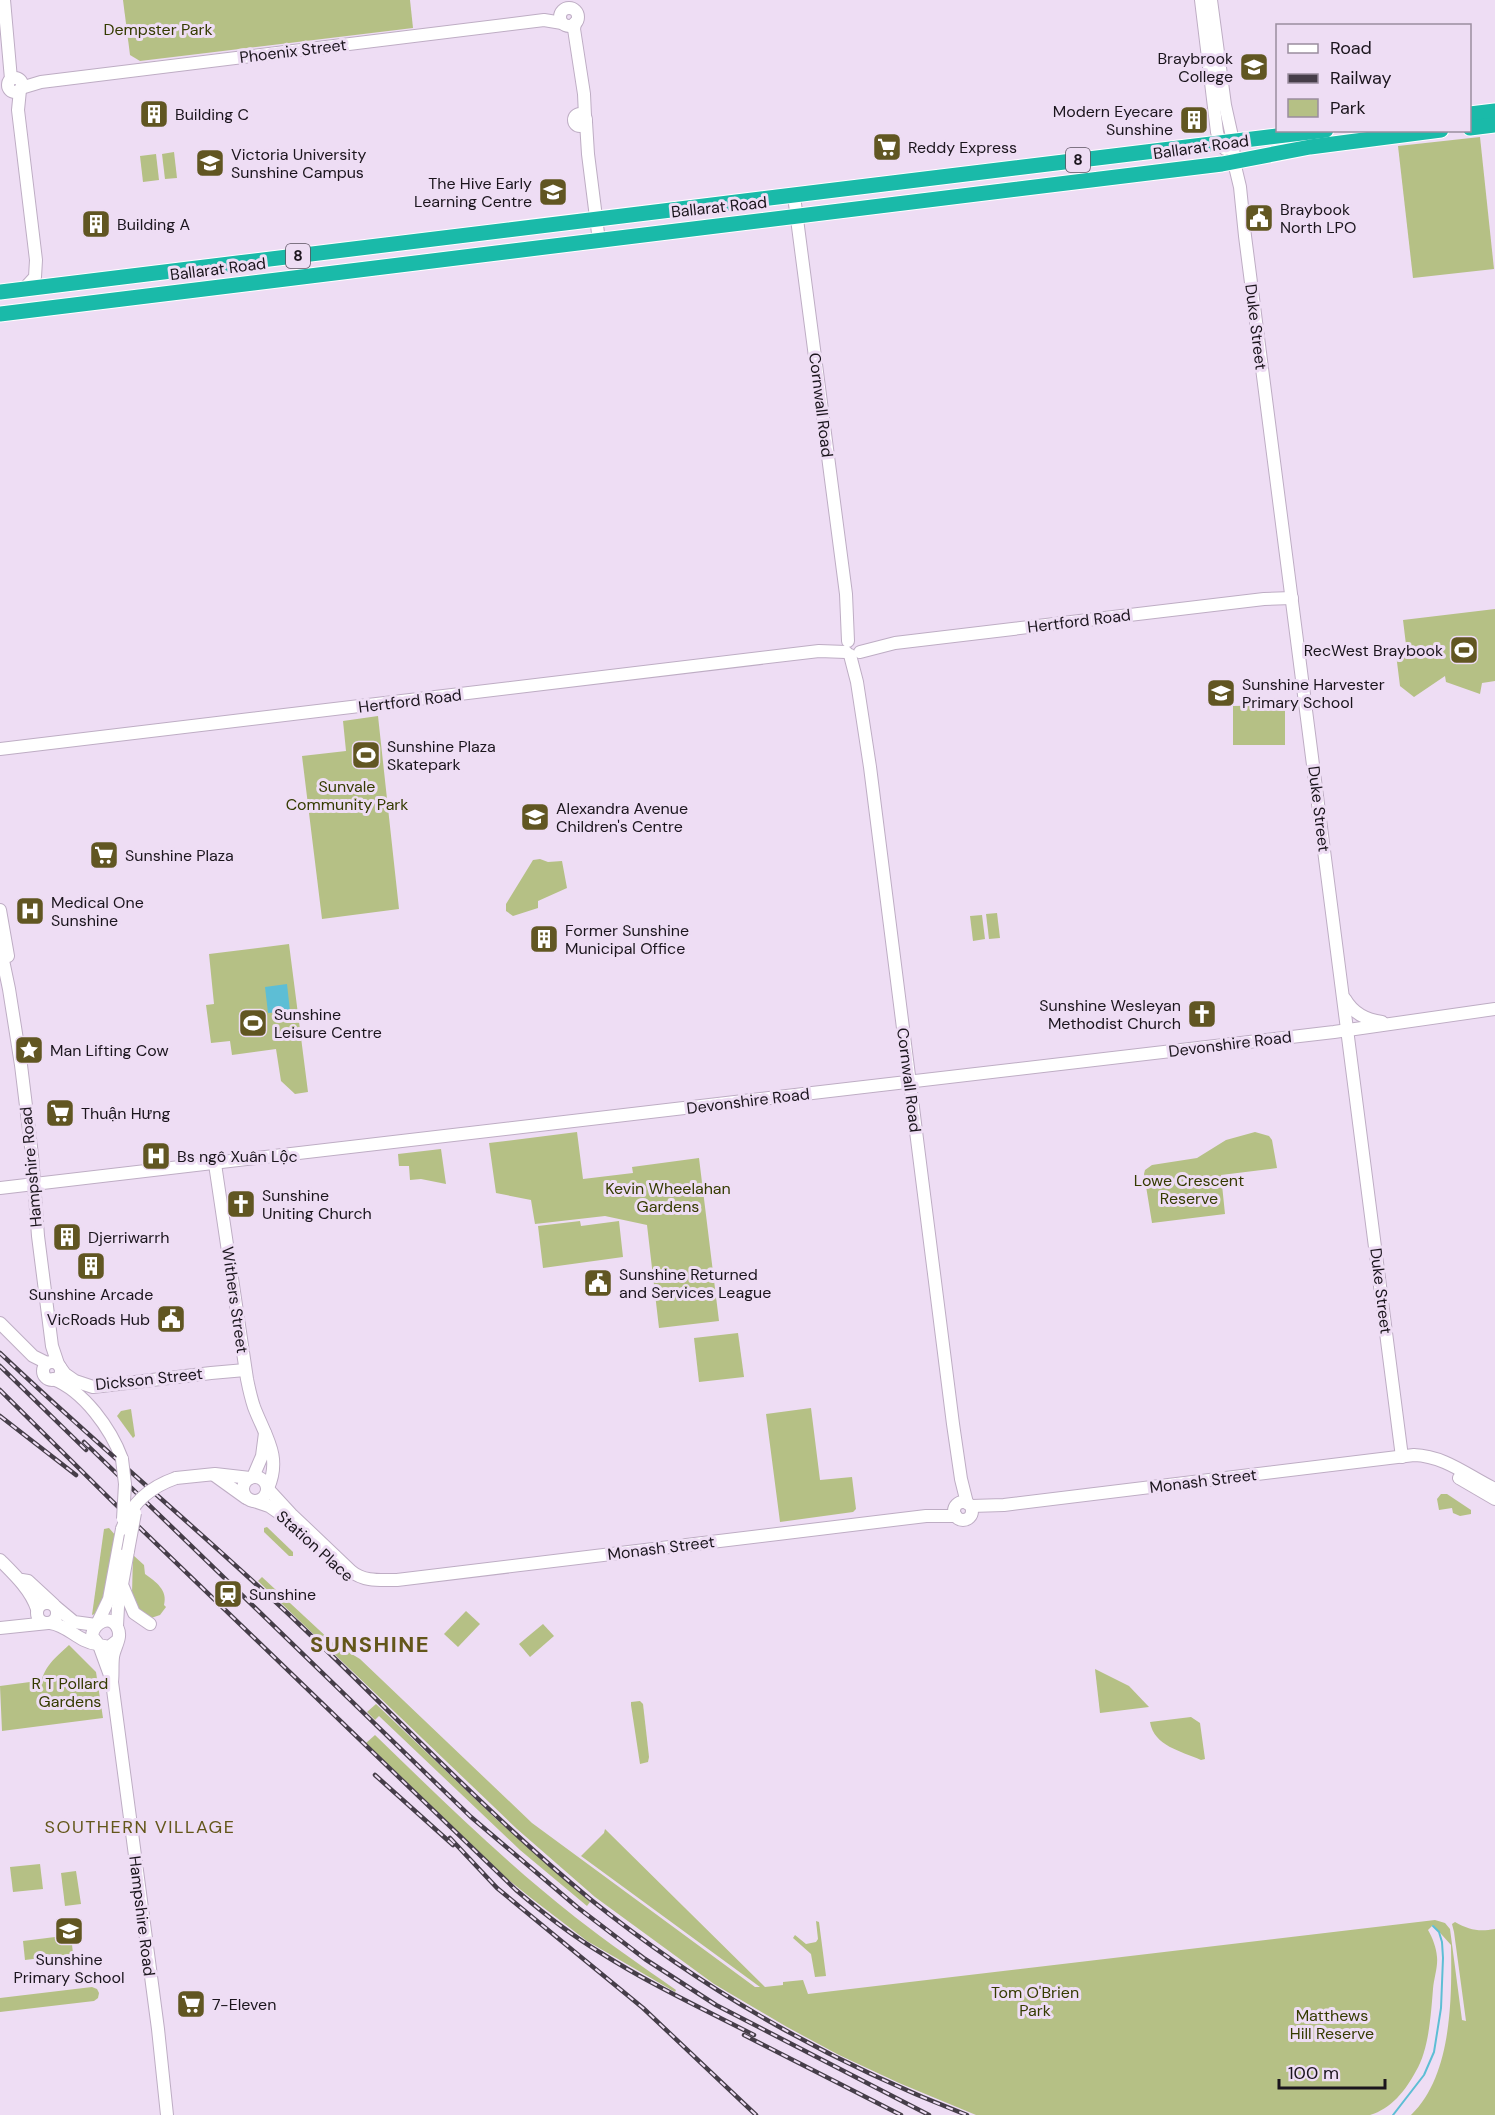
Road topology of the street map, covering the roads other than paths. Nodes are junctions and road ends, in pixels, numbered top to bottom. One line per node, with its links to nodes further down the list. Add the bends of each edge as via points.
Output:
1 (4, 0): 5 (street)
2 (1201, 0): 12 (street, Duke Street, via 1213,105)
3 (1211, 0): 12 (street, Duke Street)
4 (566, 13): 5 (street, Phoenix Street, via 544,20); 16 (street)
5 (12, 85): 18 (street)
6 (1495, 111): 7 (highway)
7 (1471, 114)
8 (1495, 125): 9 (highway)
9 (1471, 128)
10 (1309, 132): 12 (highway, Ballarat Road / 8)
11 (1426, 132): 13 (highway, Ballarat Road / 8, via 1310,147)
12 (1226, 142): 13 (street, Duke Street); 14 (highway, Ballarat Road / 8)
13 (1234, 162): 15 (highway, Ballarat Road / 8); 24 (street, Duke Street)
14 (794, 196): 15 (street, Cornwall Road); 16 (highway, Ballarat Road / 8)
15 (797, 217): 17 (highway, Ballarat Road / 8); 25 (street, Cornwall Road)
16 (596, 220): 17 (street); 19 (highway, Ballarat Road / 8)
17 (599, 241): 23 (highway, Ballarat Road / 8)
18 (36, 260): 19 (street, via 44,279); 20 (street, via 34,277)
19 (53, 286): 20 (highway, Ballarat Road / 8)
20 (24, 289): 21 (highway, Ballarat Road / 8)
21 (0, 292): 22 (highway)
22 (0, 305)
23 (0, 314)
24 (1292, 595): 25 (street, Hertford Road); 32 (street, Duke Street)
25 (853, 647): 26 (street, Hertford Road); 36 (street, Cornwall Road)
26 (40, 744): 27 (street, Hertford Road); 28 (street)
27 (0, 749)
28 (0, 758)
29 (0, 910): 31 (street, Hampshire Road)
30 (0, 946): 31 (street, Hampshire Road)
31 (9, 988): 38 (street, Hampshire Road)
32 (1344, 995): 34 (street, via 1355,1012); 35 (street, Duke Street)
33 (1495, 1009): 34 (street, Devonshire Road)
34 (1390, 1023): 35 (street, Devonshire Road)
35 (1347, 1030): 36 (street, Devonshire Road); 45 (street, Duke Street)
36 (909, 1082): 37 (street, Devonshire Road); 53 (street, Cornwall Road)
37 (215, 1164): 38 (street, Devonshire Road); 43 (street, Withers Street)
38 (33, 1184): 39 (street, Devonshire Road); 42 (street, Hampshire Road)
39 (0, 1188)
40 (0, 1323): 42 (street, via 30,1354)
41 (0, 1334): 42 (street, via 25,1358 39,1367)
42 (52, 1368): 43 (street, Dickson Street, via 93,1387); 54 (street, bridge, via 109,1430 122,1459)
43 (245, 1370): 44 (street, Withers Street)
44 (265, 1433): 47 (street, via 262,1456); 48 (street, Withers Street, via 273,1458)
45 (1402, 1457): 49 (street, Monash Street, via 1436,1458); 51 (street, via 1447,1470); 53 (street, Monash Street)
46 (210, 1474): 47 (street); 50 (street, bridge, via 176,1478); 52 (street)
47 (251, 1477): 48 (street, via 263,1479); 52 (street, via 243,1488)
48 (268, 1489): 52 (street, via 264,1498); 55 (street, Station Place)
49 (1495, 1489)
50 (143, 1496): 54 (street, bridge, via 129,1512); 56 (street, bridge)
51 (1495, 1499)
52 (252, 1500): 55 (street, Station Place, via 278,1511)
53 (963, 1509): 59 (street, Monash Street)
54 (122, 1529): 56 (street)
55 (315, 1541): 59 (street, Station Place, via 347,1578 362,1585)
56 (124, 1547): 60 (street); 64 (street, via 109,1599)
57 (0, 1560): 58 (street)
58 (21, 1580): 61 (street, via 28,1581); 62 (street)
59 (377, 1583)
60 (123, 1587): 65 (street, via 134,1612); 66 (street)
61 (55, 1606): 62 (street, via 45,1603); 63 (street, via 57,1617); 64 (street, via 76,1623)
62 (37, 1610): 63 (street, via 40,1621); 67 (street, via 27,1619)
63 (49, 1623): 67 (street); 69 (street, via 61,1625)
64 (96, 1624): 66 (street, via 109,1621); 69 (street, via 92,1636)
65 (150, 1624)
66 (117, 1626): 68 (street)
67 (1, 1628)
68 (118, 1640): 69 (street, via 109,1647); 70 (street, Hampshire Road)
69 (98, 1645): 70 (street, Hampshire Road)
70 (112, 1682): 71 (street, Hampshire Road)
71 (167, 2115)

